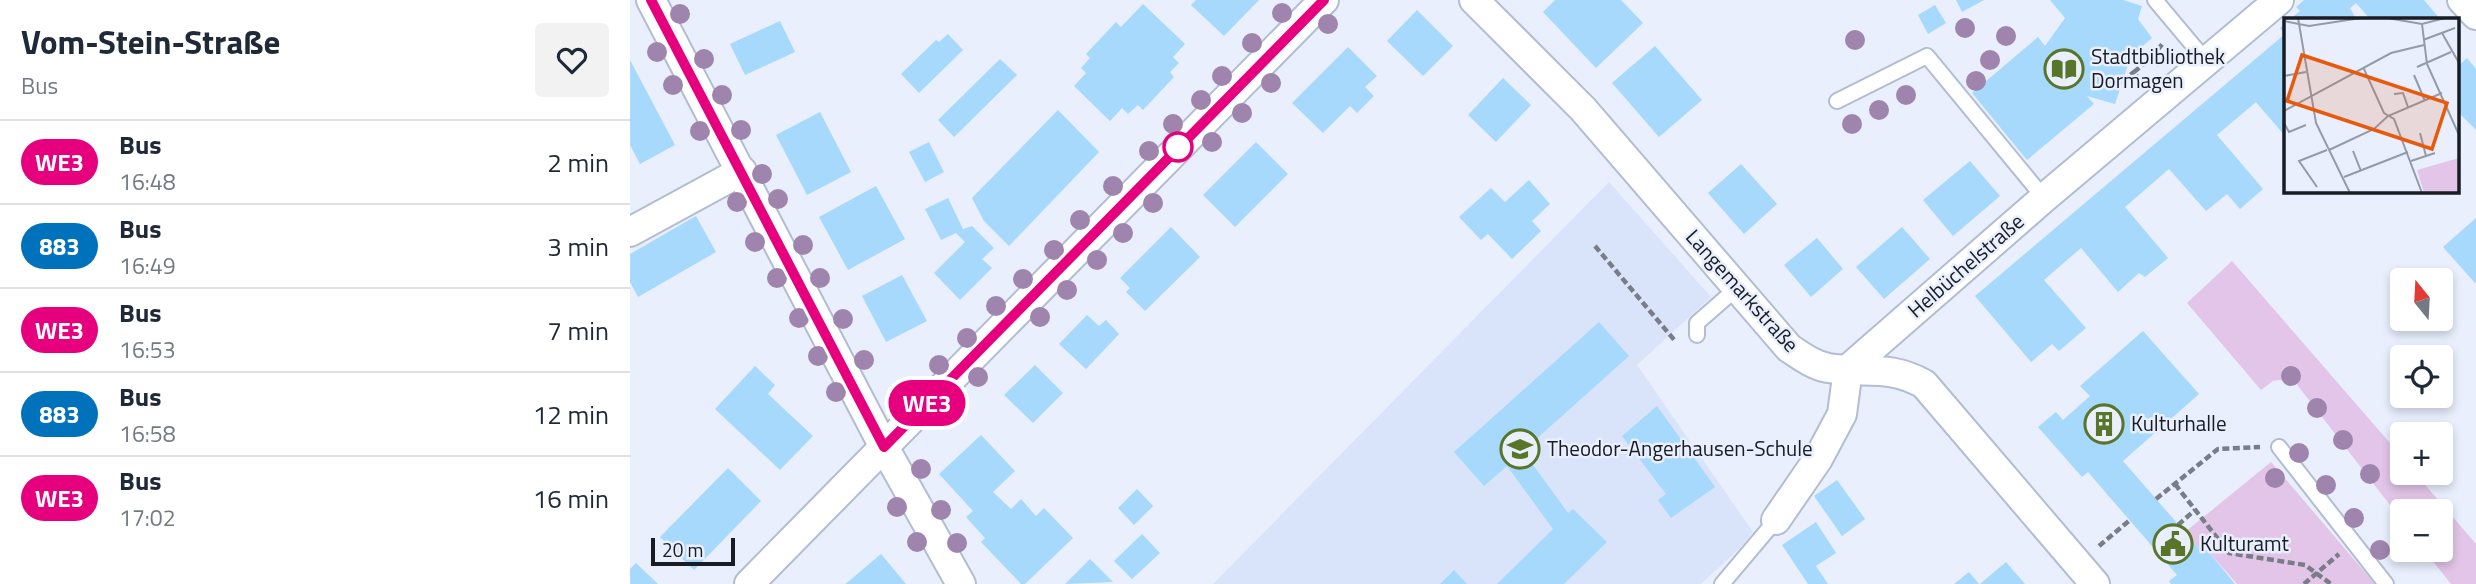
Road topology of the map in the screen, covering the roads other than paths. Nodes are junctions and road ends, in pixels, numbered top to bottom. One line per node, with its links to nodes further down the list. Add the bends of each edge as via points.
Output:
1 (651, 0): 10 (street)
2 (1324, 0): 16 (street)
3 (1474, 0): 13 (street, Langemarkstraße, via 1583,109)
4 (2155, 0): 8 (lane)
5 (2279, 0): 8 (street, Helbüchelstraße)
6 (2462, 0): 7 (street)
7 (2476, 15)
8 (2207, 62): 11 (street, Helbüchelstraße)
9 (1837, 102): 11 (lane, via 1927,56)
10 (742, 171): 12 (street); 16 (street)
11 (2044, 198): 15 (street, Helbüchelstraße)
12 (630, 232)
13 (1737, 288): 14 (lane, via 1698,323); 15 (street, Langemarkstraße, via 1789,348 1808,362)
14 (1697, 335)
15 (1848, 369): 18 (street, via 1842,414); 19 (street, Langemarkstraße, via 1904,373 1924,384)
16 (884, 447): 20 (street); 21 (street)
17 (2279, 447): 23 (lane)
18 (1776, 520): 22 (lane)
19 (2086, 575)
20 (749, 584)
21 (961, 584)
22 (1722, 584)
23 (2386, 584)

